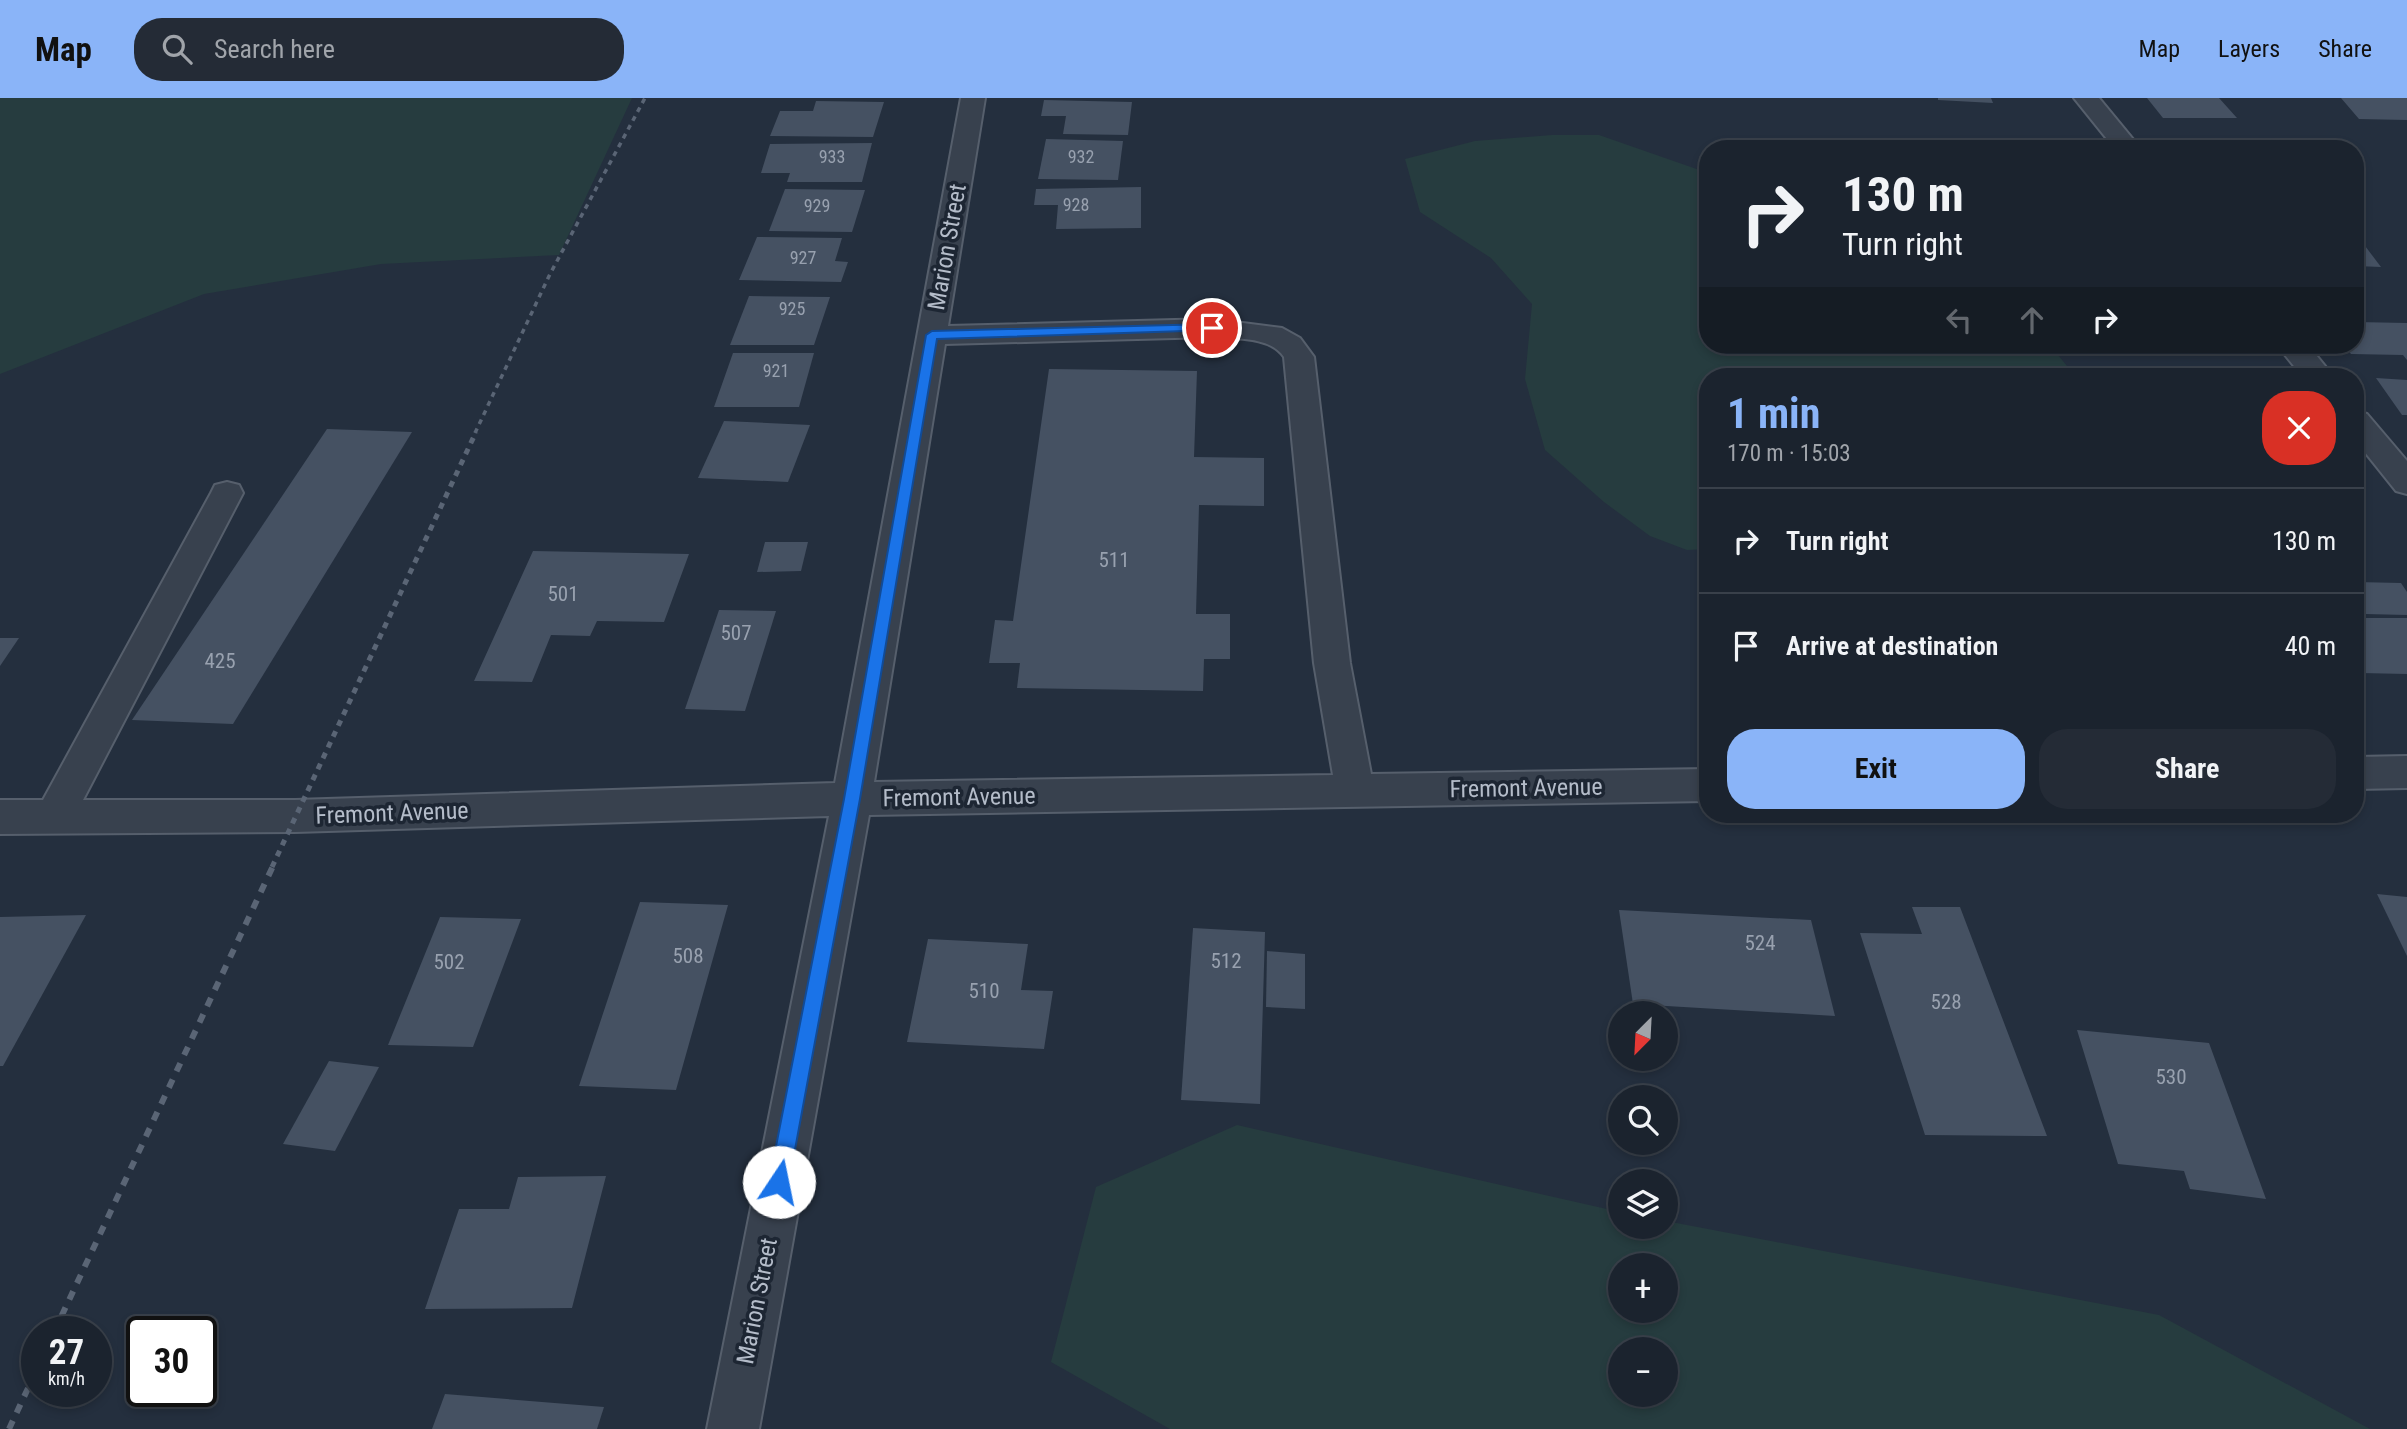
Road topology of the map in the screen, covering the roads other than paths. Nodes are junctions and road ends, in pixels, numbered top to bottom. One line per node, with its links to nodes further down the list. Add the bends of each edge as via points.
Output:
1 (973, 98): 4 (street, Marion Street)
2 (2086, 98): 3 (street)
3 (2121, 140)
4 (932, 335): 13 (street, via 1212,328 1272,334 1290,344 1299,357 1332,663); 14 (street, Marion Street)
5 (2300, 354): 6 (street)
6 (2311, 368)
7 (2364, 431): 8 (street)
8 (2407, 483)
9 (227, 493): 16 (street)
10 (2407, 772): 11 (street)
11 (2364, 773)
12 (1699, 785): 13 (street, Fremont Avenue)
13 (1354, 791): 14 (street, Fremont Avenue)
14 (852, 799): 16 (street, Fremont Avenue, via 295,816); 17 (street, Marion Street)
15 (0, 817): 16 (street, Fremont Avenue)
16 (54, 817)
17 (733, 1429)

